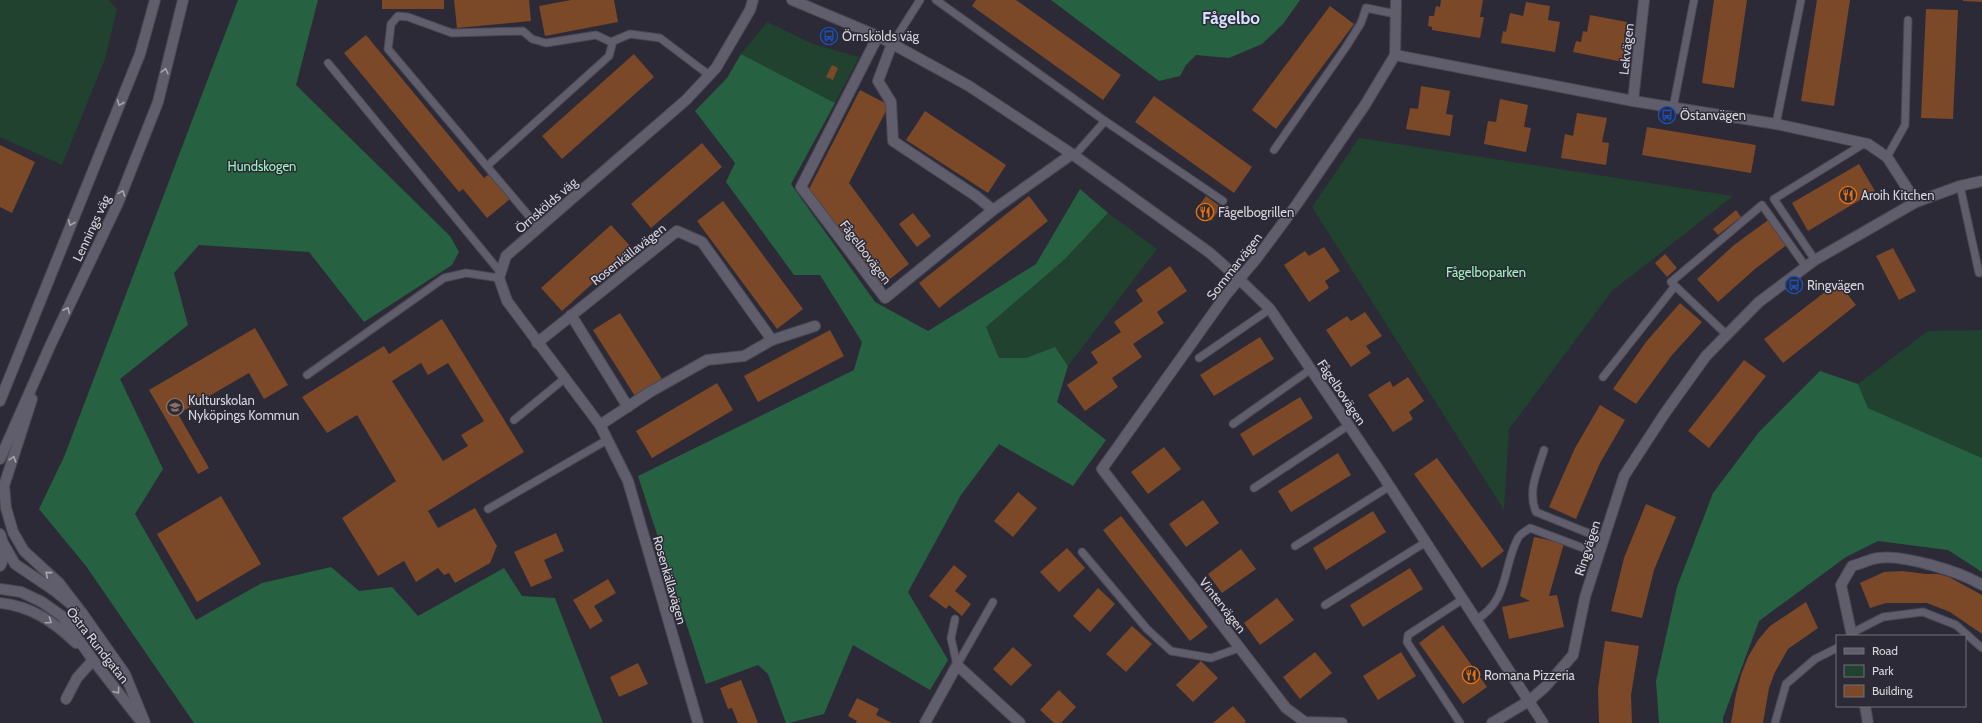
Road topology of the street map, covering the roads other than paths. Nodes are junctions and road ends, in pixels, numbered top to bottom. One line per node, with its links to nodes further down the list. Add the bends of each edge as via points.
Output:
1 (155, 0): 43 (street, Lennings väg, one-way to 43, via 140,54)
2 (182, 0): 47 (street, Lennings väg, one-way to 2, via 118,203 158,102)
3 (753, 0): 18 (street, Örnskölds väg, via 750,10)
4 (792, 0): 13 (street, Fågelbovägen)
5 (920, 0): 15 (lane)
6 (936, 0): 21 (lane)
7 (1396, 0): 11 (street)
8 (1644, 0): 19 (street, Lekvägen)
9 (1694, 0): 20 (lane)
10 (1801, 0): 22 (lane)
11 (1396, 14): 16 (street); 24 (lane, via 1366,8 1361,23 1346,47)
12 (1908, 20): 26 (lane, via 1905,125)
13 (878, 36): 15 (street, Fågelbovägen); 32 (street, Fågelbovägen, via 801,187 885,298)
14 (613, 41): 18 (lane, via 630,34 660,38); 27 (lane, via 609,56); 27 (lane, via 596,35 546,43 532,39 523,31 452,33 408,17 398,16 391,24 388,49)
15 (892, 44): 25 (street, Fågelbovägen, via 969,86); 32 (street, via 878,81 891,102 893,141)
16 (1395, 55): 19 (street); 38 (street, Sommarvägen, via 1365,105 1297,204)
17 (328, 63): 37 (lane)
18 (709, 75): 33 (street, Örnskölds väg, via 686,100)
19 (1633, 101): 20 (street)
20 (1673, 108): 22 (street)
21 (1105, 121): 25 (lane); 30 (lane)
22 (1776, 124): 23 (street)
23 (1865, 143): 26 (street); 34 (lane, via 1774,199)
24 (1274, 150)
25 (1073, 155): 32 (street, Fågelbovägen); 38 (street, Fågelbovägen, via 1210,253)
26 (1887, 157): 31 (street)
27 (487, 166): 33 (lane)
28 (1982, 181): 29 (street, Ringvägen)
29 (1960, 186): 31 (street, Ringvägen); 36 (lane)
30 (1223, 201)
31 (1916, 202): 34 (street, Ringvägen)
32 (994, 210)
33 (539, 228): 37 (street, Örnskölds väg, via 506,256)
34 (1815, 260): 35 (street, Ringvägen)
35 (1806, 267): 39 (lane, via 1762,204 1671,282); 44 (street, Ringvägen, via 1759,302)
36 (1979, 273)
37 (500, 275): 46 (street, Rosenkällavägen, via 507,301); 50 (lane, via 466,273 444,278)
38 (1239, 279): 40 (street, Fågelbovägen); 63 (street, Sommarvägen)
39 (1675, 286): 44 (lane); 51 (lane)
40 (1270, 309): 48 (lane); 49 (street, Fågelbovägen)
41 (571, 315): 45 (street, Rosenkällavägen, via 677,231 702,242); 46 (street, Rosenkällavägen); 55 (street)
42 (815, 326): 45 (street)
43 (25, 335): 53 (street, Lennings väg); 54 (street, Lennings väg)
44 (1727, 335): 68 (street, Ringvägen, via 1706,356 1624,476)
45 (772, 340): 55 (street, via 744,356 707,360)
46 (537, 343): 52 (street, Rosenkällavägen)
47 (50, 346): 62 (street, Lennings väg); 80 (street, one-way to 47, via 58,583 24,551 6,508 4,486)
48 (1199, 358)
49 (1311, 369): 57 (lane); 59 (street, Fågelbovägen)
50 (307, 375)
51 (1603, 377)
52 (564, 379): 56 (lane); 58 (street, Rosenkällavägen)
53 (0, 386)
54 (0, 401)
55 (628, 406): 58 (street)
56 (514, 420)
57 (1233, 424)
58 (600, 425): 60 (street, Rosenkällavägen)
59 (1349, 425): 64 (street, Fågelbovägen); 65 (lane)
60 (607, 440): 66 (lane); 93 (street, Rosenkällavägen, via 628,481)
61 (1544, 450): 68 (lane, via 1532,492 1536,512)
62 (0, 459)
63 (1102, 469): 84 (street, Vintervägen)
64 (1390, 486): 69 (street, Fågelbovägen); 70 (lane)
65 (1254, 488)
66 (488, 509)
67 (2, 538): 73 (street, via 4,553); 80 (street, Östra Rundgatan, via 15,564 55,591)
68 (1603, 539): 72 (street, Ringvägen)
69 (1426, 542): 76 (street, Fågelbovägen); 79 (lane)
70 (1295, 546)
71 (1082, 552): 84 (lane, via 1146,629 1171,651 1211,658)
72 (1598, 554): 82 (lane, via 1530,528 1518,536 1498,600); 90 (street, Ringvägen, via 1585,597 1573,655)
73 (0, 566)
74 (1982, 585): 83 (street, via 1970,578 1904,559 1878,558 1852,566 1841,585)
75 (0, 589): 87 (street, Östra Rundgatan, via 21,592 62,616)
76 (1463, 599): 82 (street, Fågelbovägen); 98 (lane, via 1408,635 1406,642)
77 (993, 602): 88 (lane)
78 (0, 603): 87 (street, one-way to 87, via 17,604 36,612 63,631)
79 (1325, 605)
80 (82, 614): 92 (street, Östra Rundgatan, via 124,674)
81 (955, 619): 88 (lane, via 951,638)
82 (1476, 620): 90 (street, Fågelbovägen)
83 (1852, 634): 86 (lane, via 1883,617 1923,612 1956,625)
84 (1239, 648): 96 (street, Vintervägen, via 1286,708)
85 (1836, 648): 101 (lane, via 1815,659 1786,684)
86 (1982, 648)
87 (93, 660): 89 (street, via 77,678); 92 (street, Östra Rundgatan, one-way to 92)
88 (957, 665): 94 (street); 95 (street)
89 (66, 699)
90 (1529, 701): 99 (street); 100 (street)
91 (1865, 707): 102 (street)
92 (144, 723)
93 (698, 723)
94 (925, 723)
95 (1020, 723)
96 (1305, 723): 97 (street, Vintervägen)
97 (1342, 723)
98 (1460, 723)
99 (1492, 723)
100 (1542, 723)
101 (1775, 723)
102 (1868, 723)

